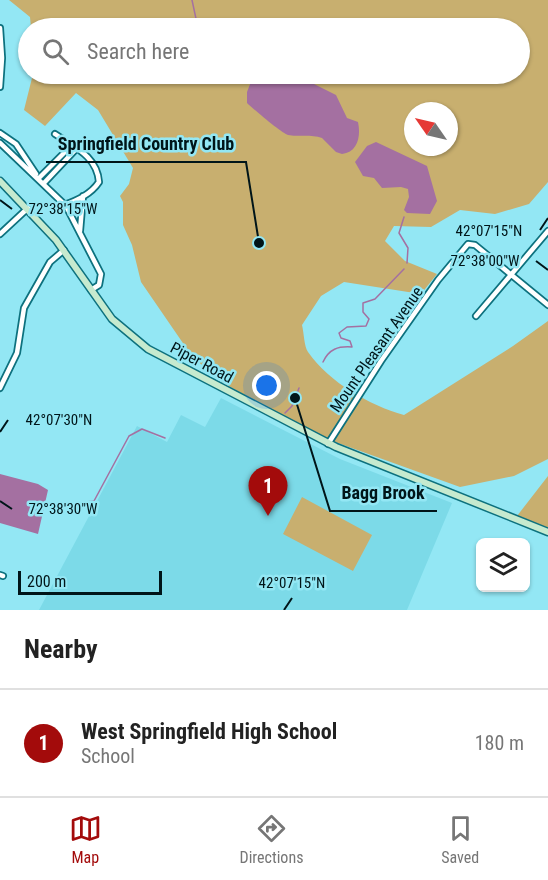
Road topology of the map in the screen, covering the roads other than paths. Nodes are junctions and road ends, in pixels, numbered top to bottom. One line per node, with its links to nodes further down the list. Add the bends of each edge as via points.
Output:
1 (0, 28): 2 (street)
2 (0, 36): 3 (street)
3 (2, 64): 4 (street); 5 (street)
4 (0, 71)
5 (0, 87)
6 (0, 134): 10 (street, via 24,153)
7 (55, 134): 9 (street)
8 (0, 142): 10 (street)
9 (74, 147): 10 (street); 12 (street); 13 (street, via 91,159 99,174 99,182)
10 (39, 178): 12 (street)
11 (0, 181): 15 (main road, Piper Road)
12 (44, 183): 14 (street)
13 (83, 196): 14 (street); 16 (street)
14 (64, 205): 16 (street)
15 (28, 208): 18 (street); 19 (main road, Piper Road)
16 (80, 231): 21 (street, via 101,274 99,285)
17 (548, 231): 20 (street)
18 (0, 234)
19 (64, 250): 21 (main road, Piper Road); 24 (street, via 50,262 24,309 17,353)
20 (512, 275): 22 (street); 23 (street); 25 (street, Mount Pleasant Avenue, via 471,243 438,280)
21 (91, 290): 25 (main road, Piper Road, via 116,324 148,349)
22 (548, 305)
23 (476, 316)
24 (0, 388)
25 (328, 444): 26 (main road, Piper Road)
26 (548, 532)

